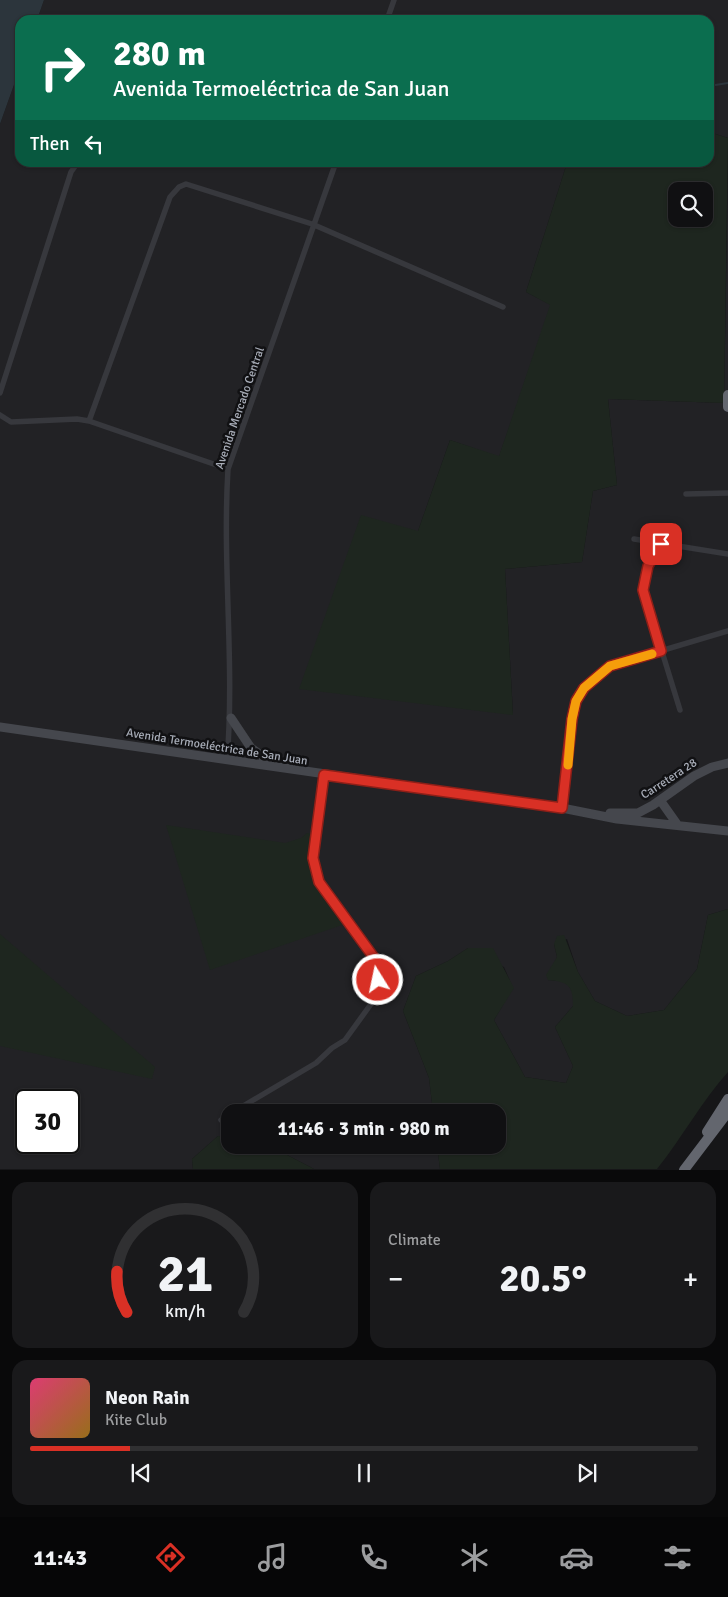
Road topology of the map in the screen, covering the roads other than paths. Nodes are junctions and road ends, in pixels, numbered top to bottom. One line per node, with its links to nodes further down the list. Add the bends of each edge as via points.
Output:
1 (394, 0): 2 (street)
2 (389, 15)
3 (75, 167): 7 (street)
4 (334, 167): 5 (street, Avenida Mercado Central)
5 (312, 224): 6 (street); 11 (street, via 186,184 179,187 170,197); 12 (street, Avenida Mercado Central)
6 (503, 307)
7 (0, 393)
8 (728, 395): 9 (highway)
9 (728, 407)
10 (0, 415): 11 (street, via 11,422)
11 (89, 421): 12 (street)
12 (228, 469): 21 (street, Avenida Mercado Central, via 225,511)
13 (728, 493): 14 (street)
14 (686, 494)
15 (634, 539): 16 (street)
16 (661, 544): 17 (street); 19 (street, via 648,566 643,590)
17 (728, 554)
18 (728, 631): 19 (street)
19 (661, 651): 20 (street); 28 (street, via 610,666 584,688 576,701 572,719)
20 (680, 710)
21 (230, 718): 23 (street, Avenida Mercado Central); 25 (street, via 251,748)
22 (0, 727): 23 (street, Avenida Termoeléctrica de San Juan)
23 (227, 761): 25 (street, Avenida Termoeléctrica de San Juan)
24 (728, 763): 27 (street, Carretera 28, via 712,766)
25 (283, 769): 26 (street, Avenida Termoeléctrica de San Juan)
26 (324, 775): 28 (street, Avenida Termoeléctrica de San Juan); 33 (street, via 313,858 319,882 378,964 376,991 371,1004 345,1040 316,1063)
27 (660, 800): 29 (street, Carretera 28, via 638,813); 30 (street)
28 (562, 808): 29 (street, Avenida Termoeléctrica de San Juan)
29 (593, 813): 30 (street, Avenida Termoeléctrica de San Juan, via 617,819)
30 (676, 824): 31 (street, Avenida Termoeléctrica de San Juan)
31 (728, 831)
32 (728, 1099): 35 (highway)
33 (246, 1104)
34 (728, 1112): 35 (highway)
35 (694, 1157): 36 (highway)
36 (684, 1170)

